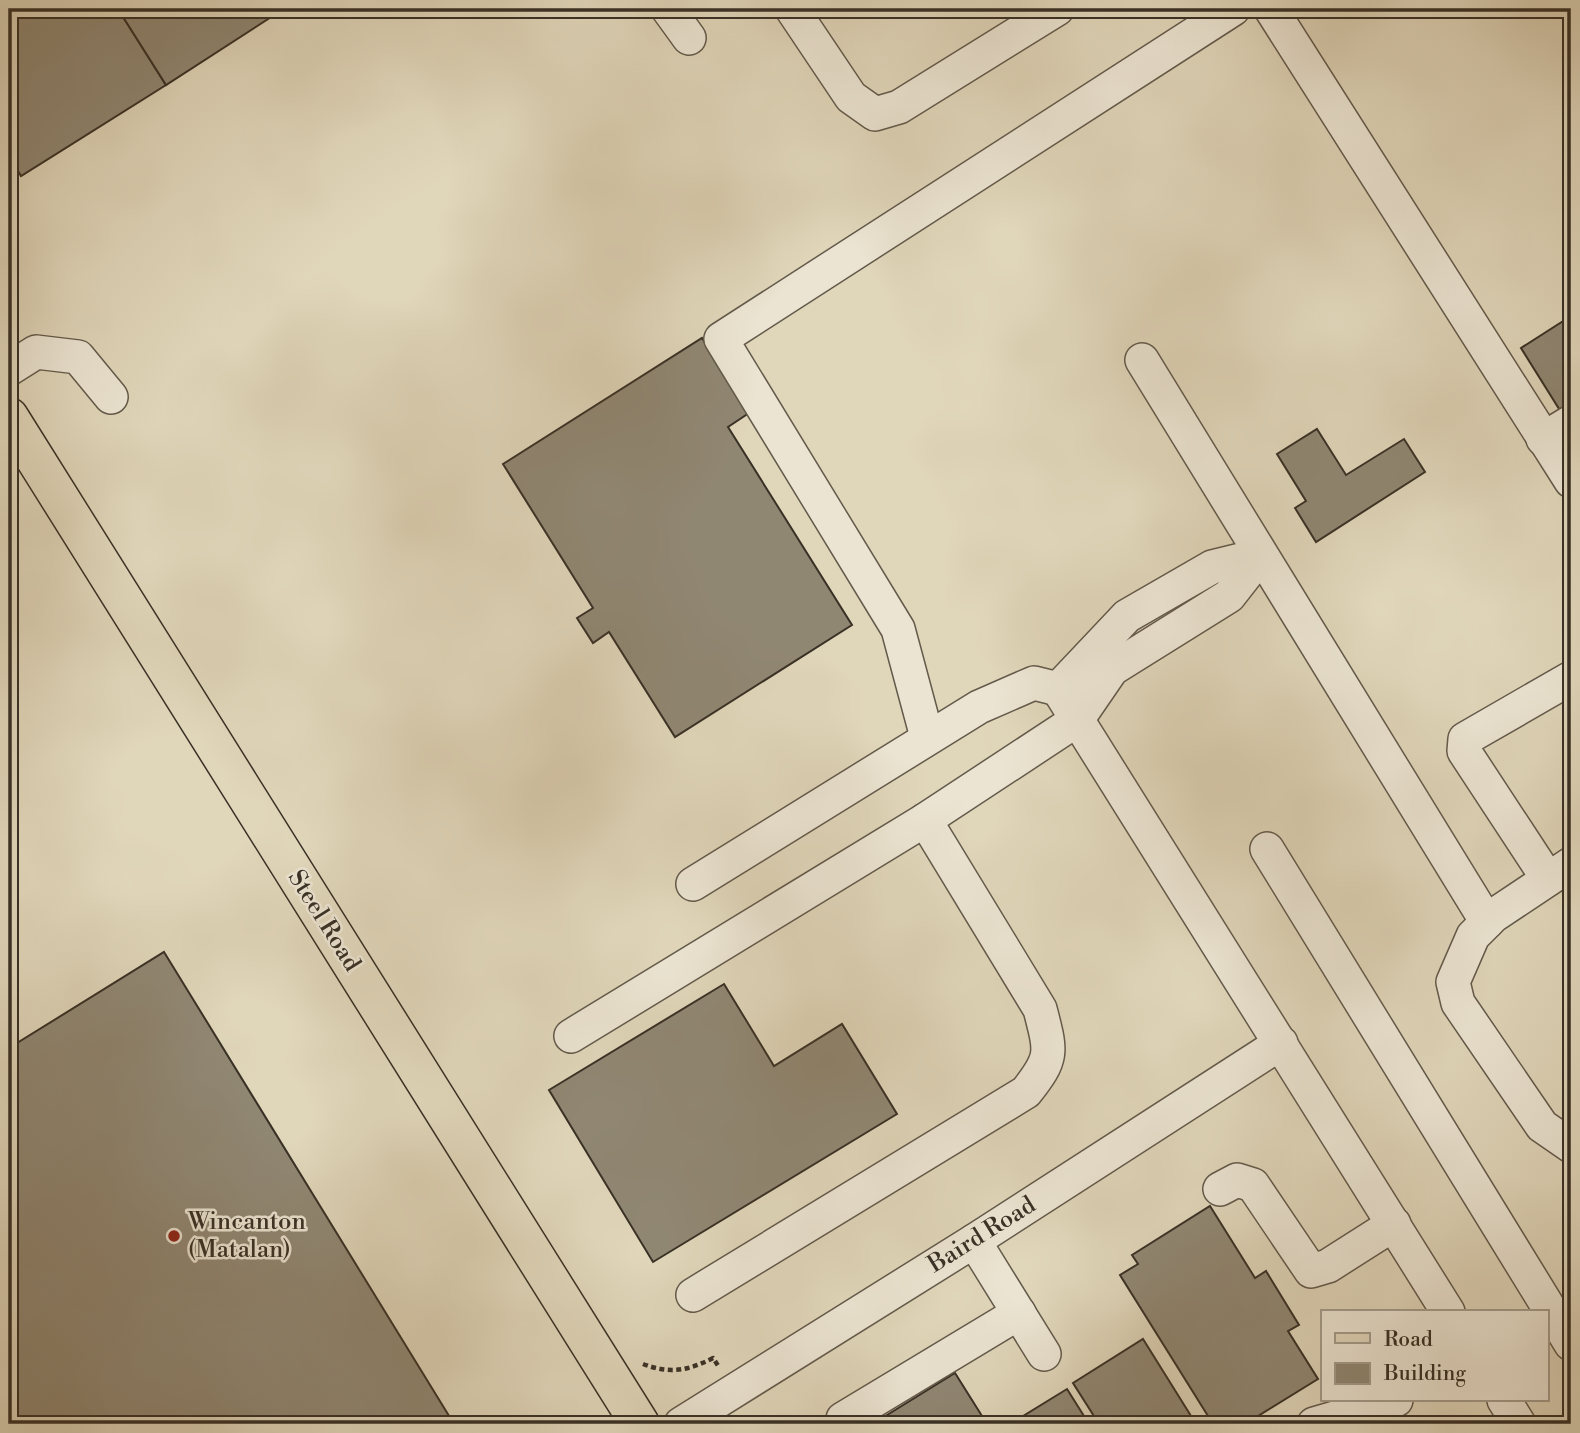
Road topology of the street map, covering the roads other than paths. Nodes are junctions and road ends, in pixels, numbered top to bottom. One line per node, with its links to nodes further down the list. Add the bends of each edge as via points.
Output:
1 (668, 9): 6 (street)
2 (792, 9): 3 (street, via 851,97 875,114 899,107)
3 (1057, 9)
4 (1233, 9): 18 (street, via 721,339 898,629)
5 (1271, 9): 12 (street)
6 (689, 38)
7 (1142, 360): 14 (street)
8 (9, 369): 9 (street, via 36,352 78,357)
9 (111, 397)
10 (9, 417): 37 (main road, Steel Road)
11 (1571, 422): 12 (street)
12 (1543, 439): 13 (street)
13 (1571, 481)
14 (1261, 555): 16 (street, via 1212,567 1127,616); 17 (street, via 1229,596 1112,669); 23 (street)
15 (1571, 678): 21 (street, via 1465,739 1464,751)
16 (1058, 689): 17 (street); 18 (street, via 1034,683)
17 (1077, 720): 19 (street); 25 (street)
18 (927, 737): 22 (street)
19 (925, 820): 24 (street); 30 (street, via 1040,1009 1048,1039 1046,1066 1026,1093)
20 (1266, 849): 33 (street)
21 (1560, 872): 23 (street)
22 (693, 884)
23 (1487, 922): 26 (street, via 1473,936 1453,982 1458,1003 1542,1125)
24 (570, 1035)
25 (1281, 1043): 28 (street); 29 (street, Baird Road)
26 (1571, 1146)
27 (1220, 1189): 28 (street, via 1237,1180 1253,1185 1311,1270 1328,1266)
28 (1394, 1224): 31 (street)
29 (974, 1241): 32 (street); 38 (street, Baird Road)
30 (692, 1295)
31 (1447, 1310)
32 (1019, 1313): 34 (street); 39 (street, via 843,1419)
33 (1571, 1344)
34 (1044, 1354)
35 (1389, 1402): 40 (street)
36 (1505, 1402): 41 (street)
37 (640, 1424)
38 (681, 1424)
39 (842, 1424)
40 (1314, 1424)
41 (1520, 1424)

